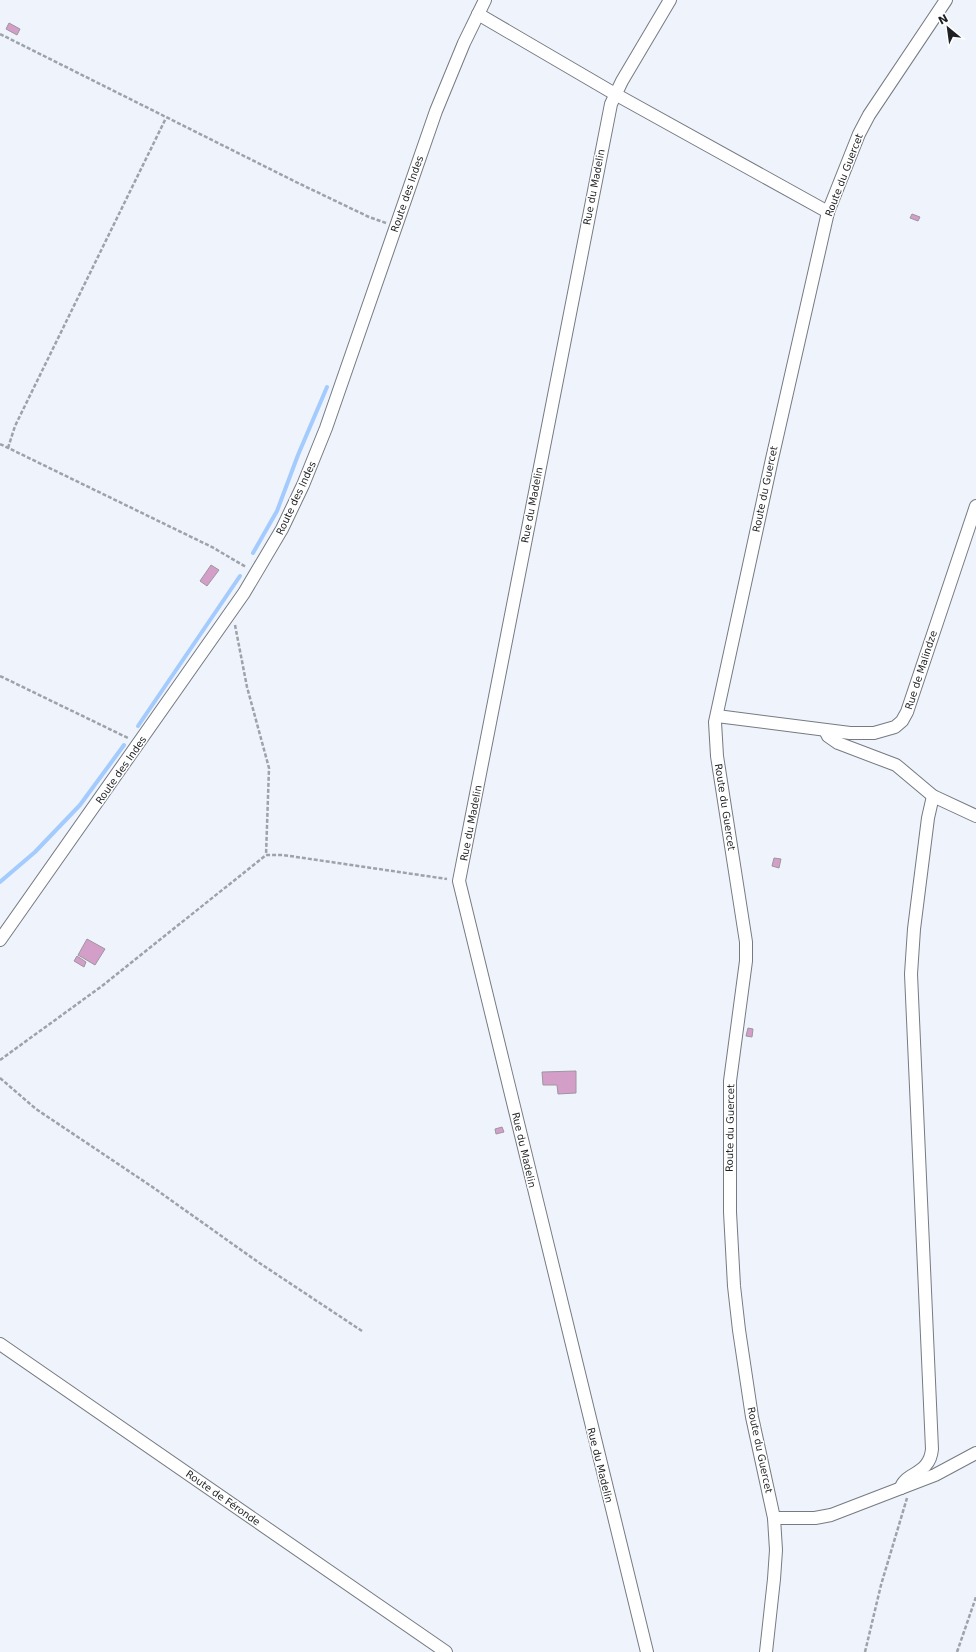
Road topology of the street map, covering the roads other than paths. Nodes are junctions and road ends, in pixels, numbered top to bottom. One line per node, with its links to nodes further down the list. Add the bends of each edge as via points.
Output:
1 (485, 0): 4 (street, Route des Indes)
2 (670, 0): 5 (street, Rue du Madelin)
3 (946, 0): 6 (street, Route du Guercet, via 869,115)
4 (478, 14): 5 (street); 12 (street, Route des Indes, via 436,111 315,457 291,513 257,574)
5 (615, 94): 6 (street); 18 (street, Rue du Madelin, via 606,123 459,881)
6 (828, 212): 8 (street, Route du Guercet, via 773,451)
7 (976, 506): 9 (street, Rue de Malindze, via 902,721 895,728 881,733)
8 (717, 716): 9 (street, Rue de Malindze); 16 (street, Route du Guercet, via 717,756 746,950 732,1064 729,1118 734,1286 752,1417)
9 (825, 730): 10 (street, via 828,736 838,743 896,765)
10 (933, 796): 11 (street); 15 (street, via 922,866 911,974 932,1449 928,1463 904,1482)
11 (976, 816)
12 (0, 940)
13 (0, 1344): 17 (street, Route de Féronde)
14 (976, 1453): 15 (street, via 951,1467)
15 (905, 1486): 16 (street, via 823,1517)
16 (774, 1518): 19 (street, Route du Guercet, via 775,1564)
17 (446, 1652)
18 (647, 1652)
19 (766, 1652)

